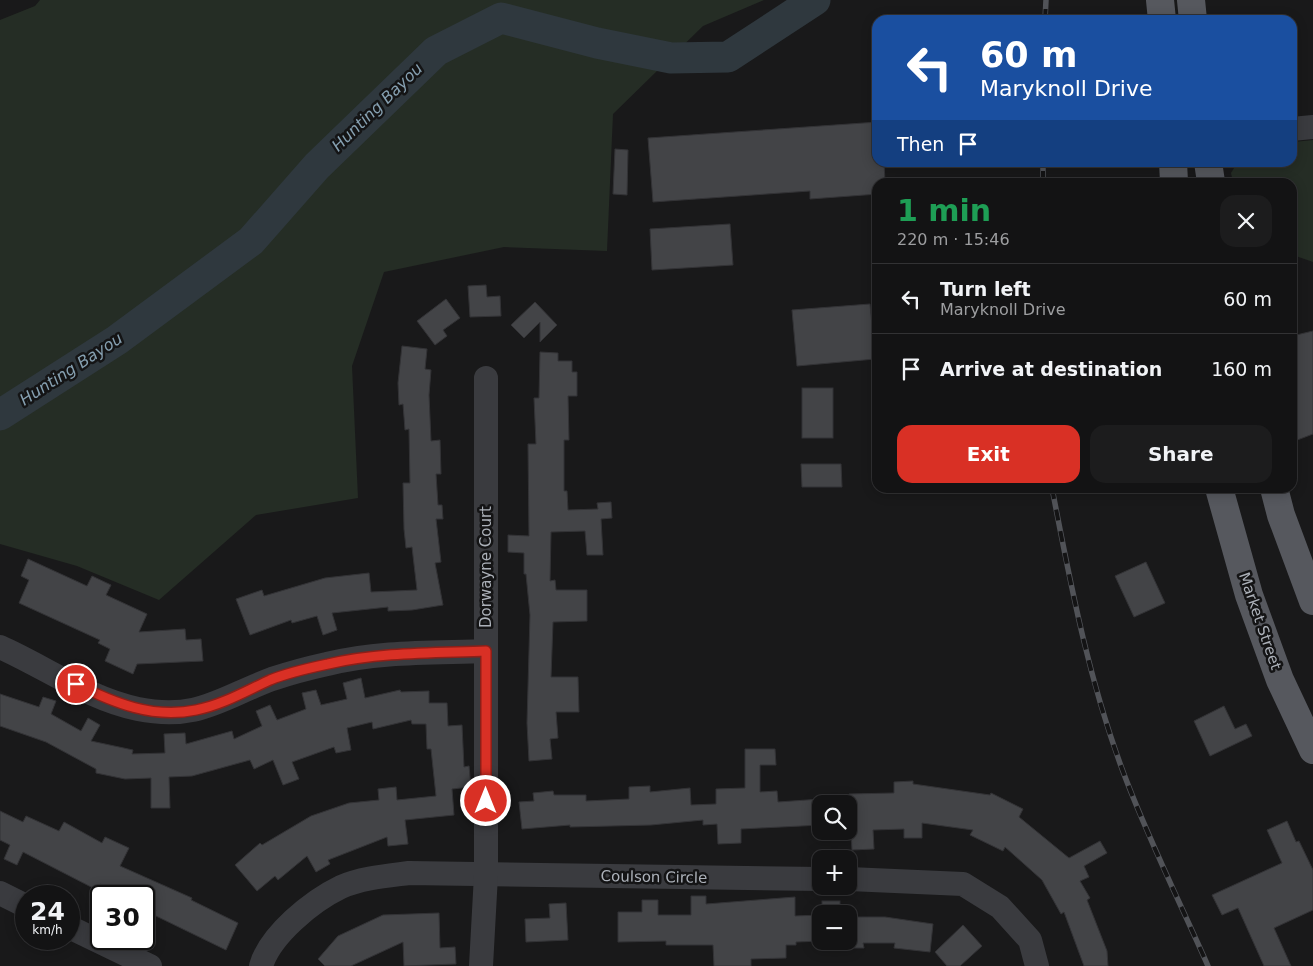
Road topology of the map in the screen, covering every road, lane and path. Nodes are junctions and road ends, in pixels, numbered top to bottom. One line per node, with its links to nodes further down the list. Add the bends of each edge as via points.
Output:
1 (1160, 0): 3 (main road)
2 (1191, 0): 4 (main road)
3 (1162, 15)
4 (1192, 15)
5 (1313, 127): 6 (street)
6 (1297, 129)
7 (486, 378): 12 (street, Dorwayne Court)
8 (1220, 493): 13 (main road, Market Street, via 1249,595 1280,680)
9 (1275, 493): 10 (main road)
10 (1313, 600)
11 (0, 647): 12 (street, via 111,702 168,712 196,710 272,679 357,658)
12 (486, 651): 14 (street, Dorwayne Court)
13 (1313, 750)
14 (486, 875): 15 (street, Coulson Circle); 21 (street, Coulson Circle, via 409,873 375,877 342,887 287,926); 22 (street, Dorwayne Court)
15 (812, 879)
16 (857, 879): 23 (street, via 963,884 1000,907 1030,940)
17 (0, 893): 18 (street)
18 (15, 900)
19 (80, 932): 20 (street)
20 (150, 966)
21 (261, 966)
22 (482, 966)
23 (1037, 966)

